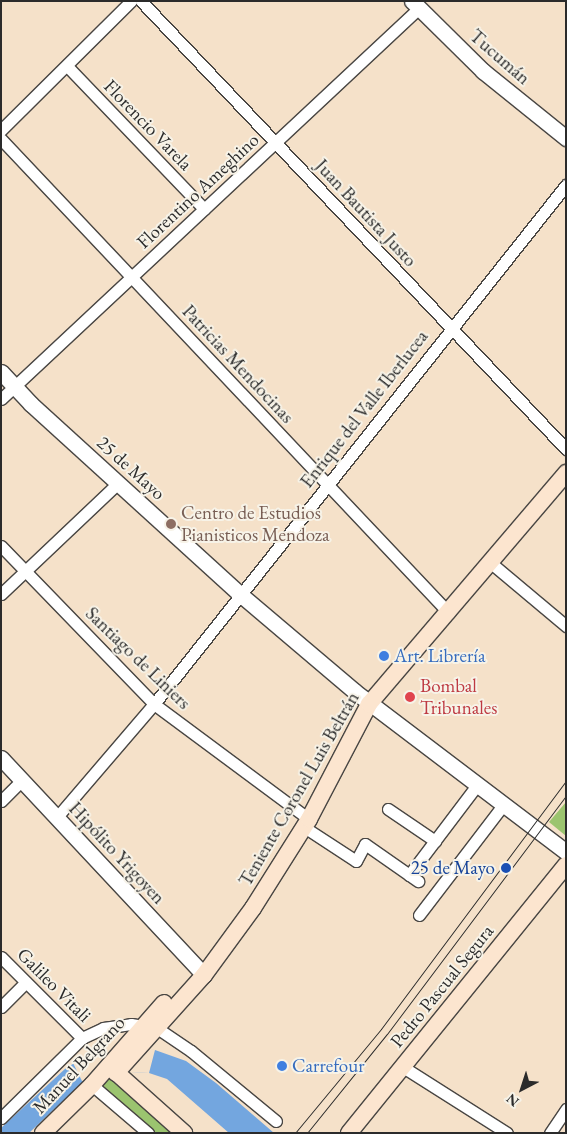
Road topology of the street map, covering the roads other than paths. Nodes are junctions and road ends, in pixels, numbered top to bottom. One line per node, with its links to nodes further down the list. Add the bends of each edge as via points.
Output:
1 (132, 1): 4 (street)
2 (141, 1): 8 (street, Juan Bautista Justo)
3 (415, 5): 6 (street, Tucumán, via 483,71); 8 (street, Florentino Ameghino)
4 (67, 66): 5 (street); 10 (street, Florencio Varela)
5 (1, 130)
6 (566, 138)
7 (1, 139): 11 (street, Patricias Mendocinas)
8 (275, 143): 10 (street, Florentino Ameghino); 12 (street, Juan Bautista Justo)
9 (566, 185): 12 (street, Enrique del Valle Iberlucea)
10 (204, 209): 11 (street, Florentino Ameghino)
11 (132, 277): 14 (street, Florentino Ameghino); 19 (street, Patricias Mendocinas)
12 (450, 328): 16 (street, Juan Bautista Justo); 19 (street, Enrique del Valle Iberlucea)
13 (1, 372): 14 (street, 25 de Mayo)
14 (14, 386): 15 (street, Florentino Ameghino); 18 (street, 25 de Mayo)
15 (1, 398)
16 (566, 449)
17 (566, 473): 21 (main road, Teniente Coronel Luis Beltrán)
18 (118, 483): 22 (street); 24 (street, 25 de Mayo)
19 (328, 485): 24 (street, Enrique del Valle Iberlucea); 25 (street, Patricias Mendocinas)
20 (1, 546): 22 (street, Santiago de Liniers)
21 (491, 563): 25 (main road, Teniente Coronel Luis Beltrán); 26 (street)
22 (26, 571): 23 (street); 27 (street, Santiago de Liniers)
23 (1, 594)
24 (241, 596): 27 (street, Enrique del Valle Iberlucea); 28 (street, 25 de Mayo)
25 (449, 613): 28 (main road, Teniente Coronel Luis Beltrán)
26 (566, 626)
27 (154, 704): 35 (street, Enrique del Valle Iberlucea); 36 (street, Santiago de Liniers)
28 (369, 704): 31 (street, 25 de Mayo); 36 (main road, Teniente Coronel Luis Beltrán)
29 (1, 758): 30 (street, Hipólito Yrigoyen)
30 (22, 780): 32 (street); 35 (street, Hipólito Yrigoyen)
31 (476, 785): 33 (street, 25 de Mayo); 37 (street)
32 (1, 800)
33 (503, 805): 38 (street, 25 de Mayo); 40 (street)
34 (388, 809): 37 (street)
35 (57, 818): 42 (street, Hipólito Yrigoyen)
36 (307, 823): 37 (street, Santiago de Liniers, via 356,861 365,844 414,878); 42 (main road, Teniente Coronel Luis Beltrán, via 253,908)
37 (435, 841)
38 (566, 852)
39 (566, 865): 48 (main road, Pedro Pascual Segura)
40 (419, 915)
41 (1, 957): 43 (street, Galileo Vitali)
42 (200, 971): 45 (main road, Teniente Coronel Luis Beltrán)
43 (26, 982): 44 (street); 46 (street, Galileo Vitali)
44 (1, 1007)
45 (150, 1027): 46 (street, Manuel Belgrano, via 116,1025); 47 (main road, Teniente Coronel Luis Beltrán); 49 (main road, Manuel Belgrano); 53 (street, via 191,1050)
46 (82, 1038): 52 (street)
47 (129, 1059): 49 (main road, Manuel Belgrano)
48 (403, 1067): 57 (main road, Pedro Pascual Segura); 58 (street)
49 (112, 1069): 50 (main road, Manuel Belgrano); 56 (main road)
50 (92, 1085): 54 (main road, Manuel Belgrano); 55 (street)
51 (566, 1109): 59 (street)
52 (1, 1118)
53 (276, 1122)
54 (43, 1133)
55 (148, 1133)
56 (184, 1133)
57 (349, 1133)
58 (507, 1133)
59 (550, 1133)

